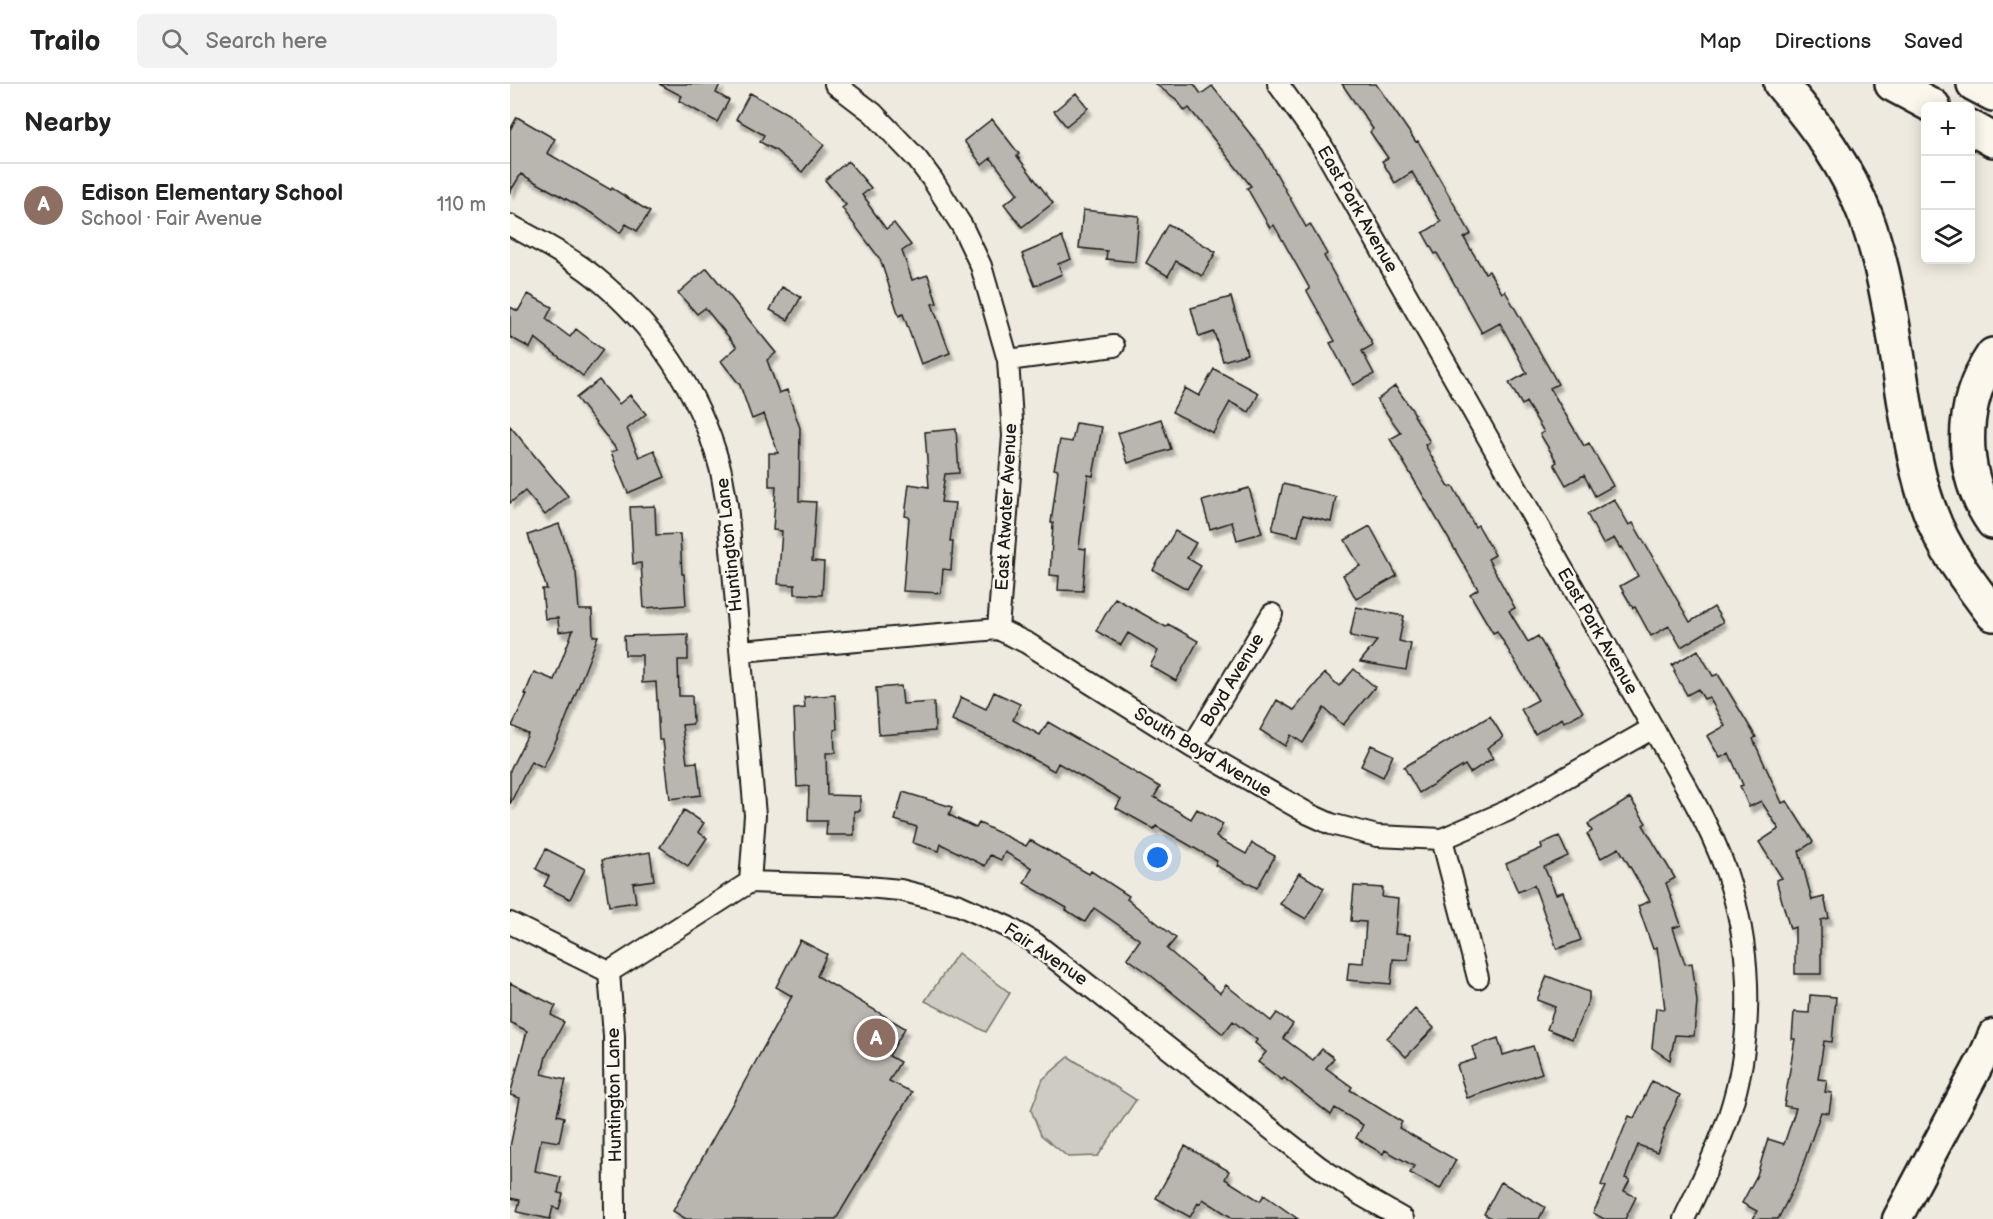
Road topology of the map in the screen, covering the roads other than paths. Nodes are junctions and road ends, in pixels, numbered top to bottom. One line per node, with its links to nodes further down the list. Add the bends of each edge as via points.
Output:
1 (835, 84): 13 (street, East Atwater Avenue, via 897,136 932,179 962,226 981,266)
2 (1278, 84): 19 (street, East Park Avenue, via 1321,144)
3 (1781, 84): 16 (highway, via 1829,143 1866,217 1886,292 1921,486 1943,543)
4 (1892, 84): 7 (highway)
5 (1974, 84): 6 (highway)
6 (1993, 94)
7 (1926, 102)
8 (1975, 129): 9 (highway)
9 (1993, 140)
10 (510, 225): 18 (street, Huntington Lane, via 567,257 630,308 689,389 720,465)
11 (1114, 346): 13 (street)
12 (1993, 355): 14 (highway, via 1973,397 1967,436 1974,487)
13 (1008, 360): 17 (street, East Atwater Avenue, via 1012,436)
14 (1993, 522)
15 (1272, 614): 20 (street, Boyd Avenue)
16 (1993, 614)
17 (998, 629): 18 (street); 20 (street, South Boyd Avenue, via 1027,643)
18 (741, 651): 22 (street, Huntington Lane, via 755,815)
19 (1653, 728): 21 (street, South Boyd Avenue, via 1506,811); 31 (street, East Park Avenue, via 1706,825 1731,886 1747,975 1747,1021 1738,1084 1712,1160)
20 (1192, 747): 21 (street, South Boyd Avenue, via 1331,824 1377,836)
21 (1442, 839): 25 (street)
22 (750, 882): 24 (street); 30 (street, Fair Avenue, via 900,890 959,905 1008,927 1083,979 1318,1166)
23 (510, 923): 24 (street)
24 (609, 972): 29 (street, Huntington Lane, via 614,1036)
25 (1478, 978)
26 (1993, 1034): 28 (main road)
27 (1993, 1077): 28 (main road)
28 (1904, 1207)
29 (615, 1219)
30 (1403, 1219)
31 (1684, 1219)

